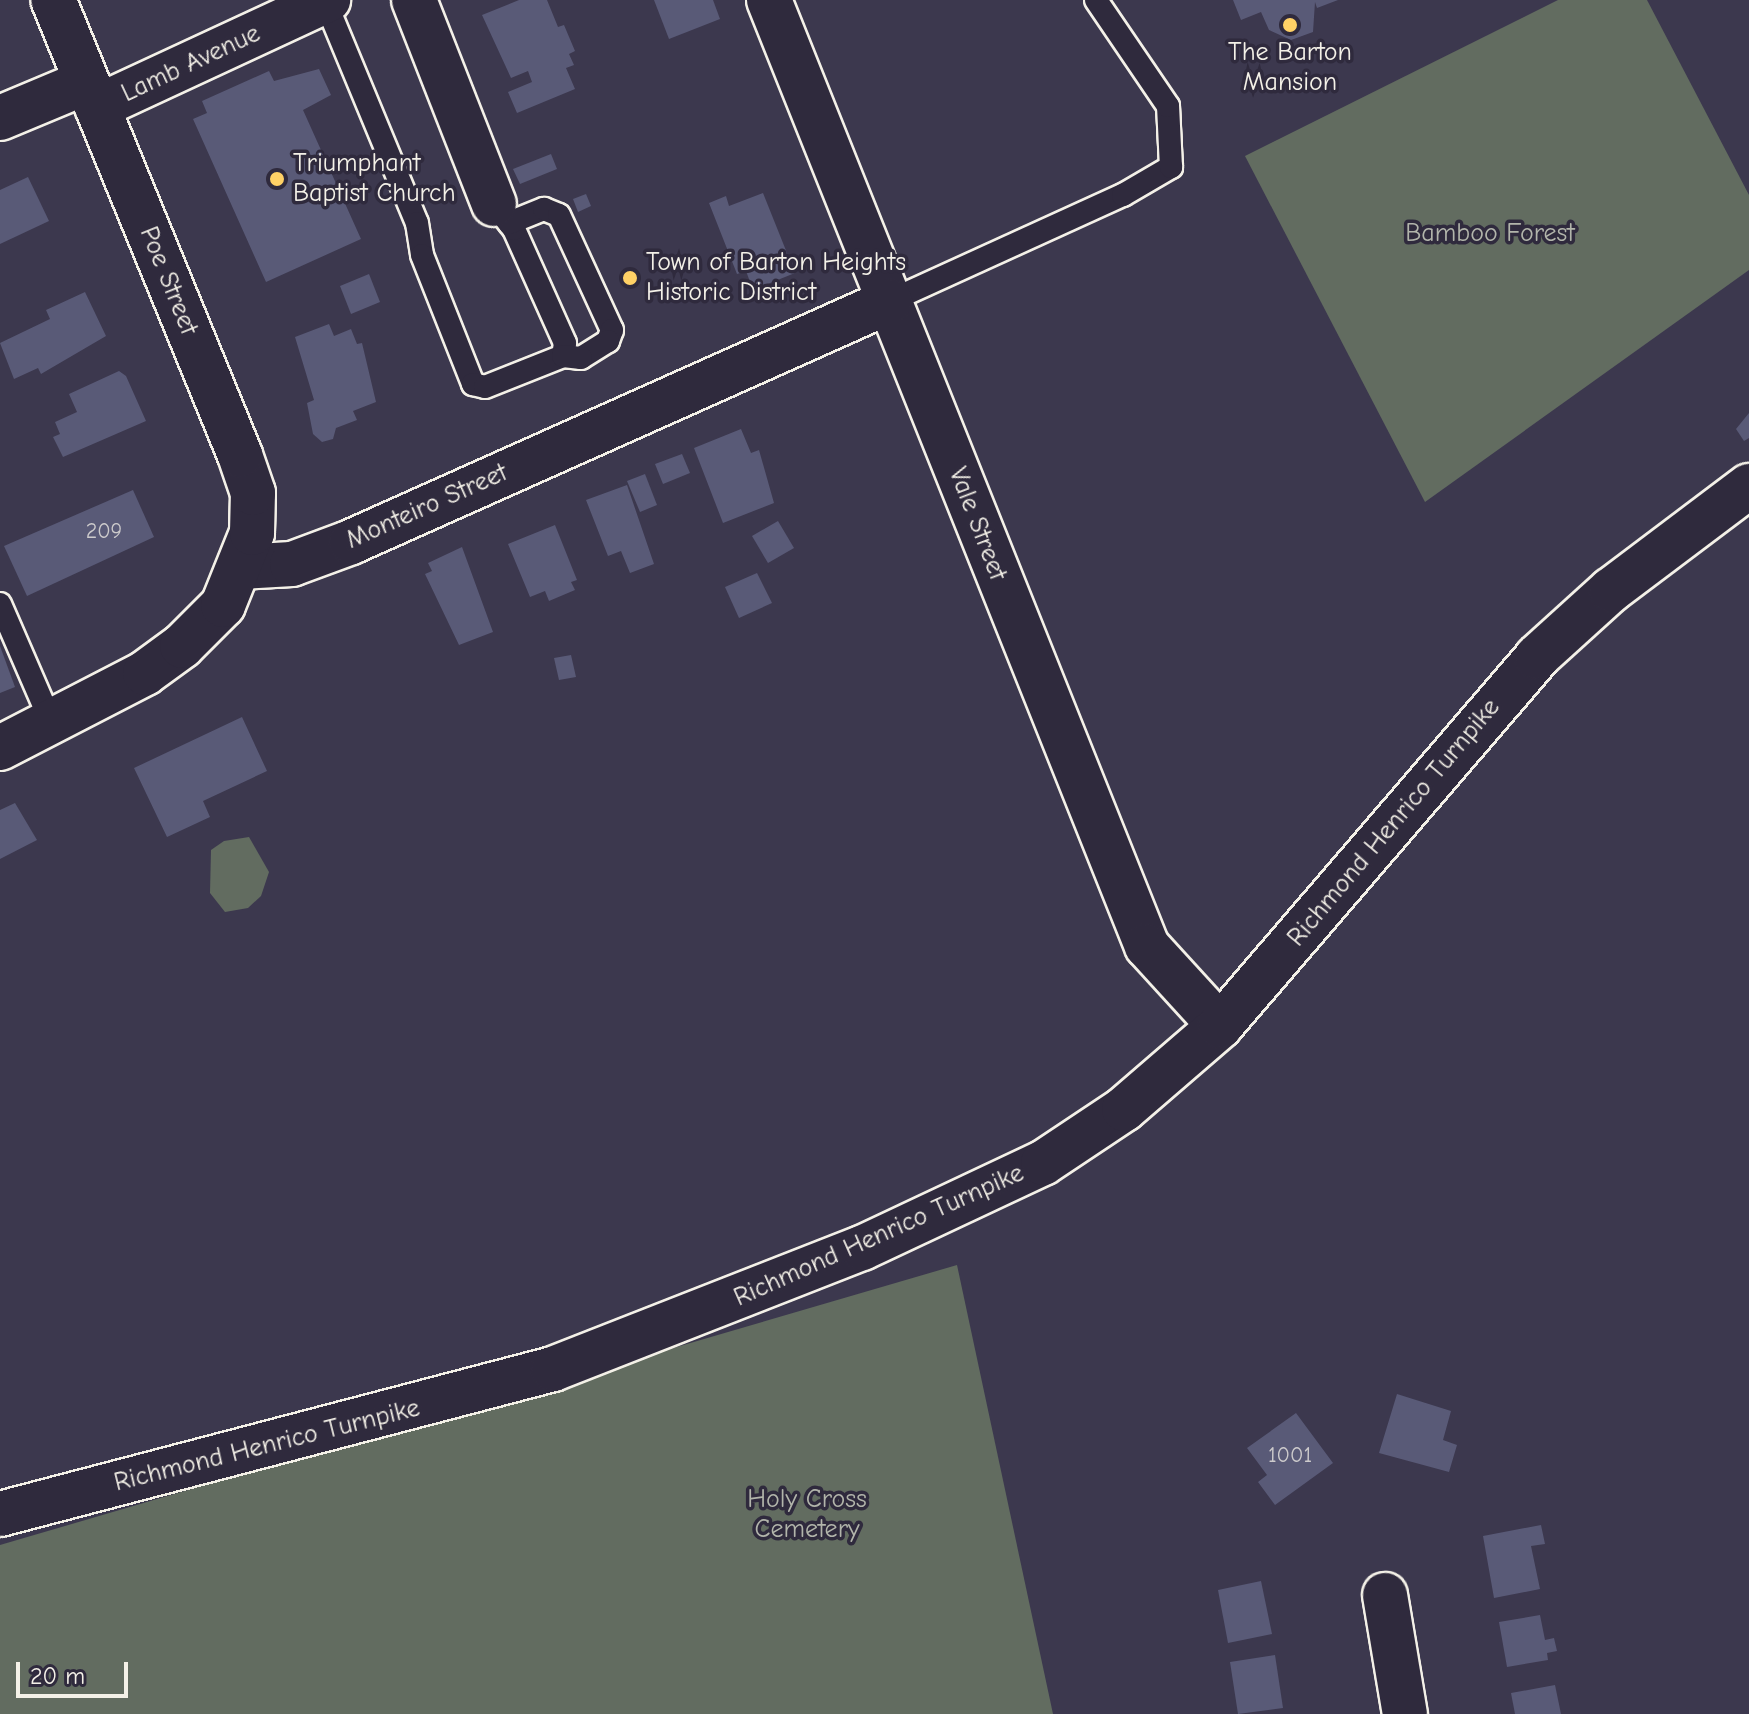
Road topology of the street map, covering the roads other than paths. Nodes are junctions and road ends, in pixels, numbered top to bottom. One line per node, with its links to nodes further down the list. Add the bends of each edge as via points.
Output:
1 (53, 0): 6 (street, Poe Street)
2 (414, 0): 8 (street)
3 (769, 0): 9 (street, Vale Street)
4 (1096, 0): 9 (lane, via 1168,106 1171,167 1123,195)
5 (327, 1): 6 (street, Lamb Avenue); 10 (lane, via 417,223 422,255 473,384 485,387)
6 (91, 95): 7 (street, Lamb Avenue); 12 (street, Poe Street, via 253,493 252,533)
7 (0, 118)
8 (501, 214): 10 (lane, via 565,343); 10 (lane, via 544,209 559,215 612,330 608,341 581,358)
9 (890, 301): 12 (street, Monteiro Street, via 351,542 292,564); 16 (street, Vale Street, via 1147,946)
10 (563, 356)
11 (1749, 486): 16 (street, Richmond Henrico Turnpike, via 1611,590 1537,657)
12 (240, 567): 14 (street, via 223,605 182,646)
13 (0, 604): 14 (lane)
14 (52, 724): 15 (street)
15 (0, 748)
16 (1220, 1026): 17 (street, Richmond Henrico Turnpike, via 1124,1109 1043,1163 889,1237 690,1319 553,1369 412,1410)
17 (0, 1514)
18 (1385, 1595): 19 (street)
19 (1405, 1714)

